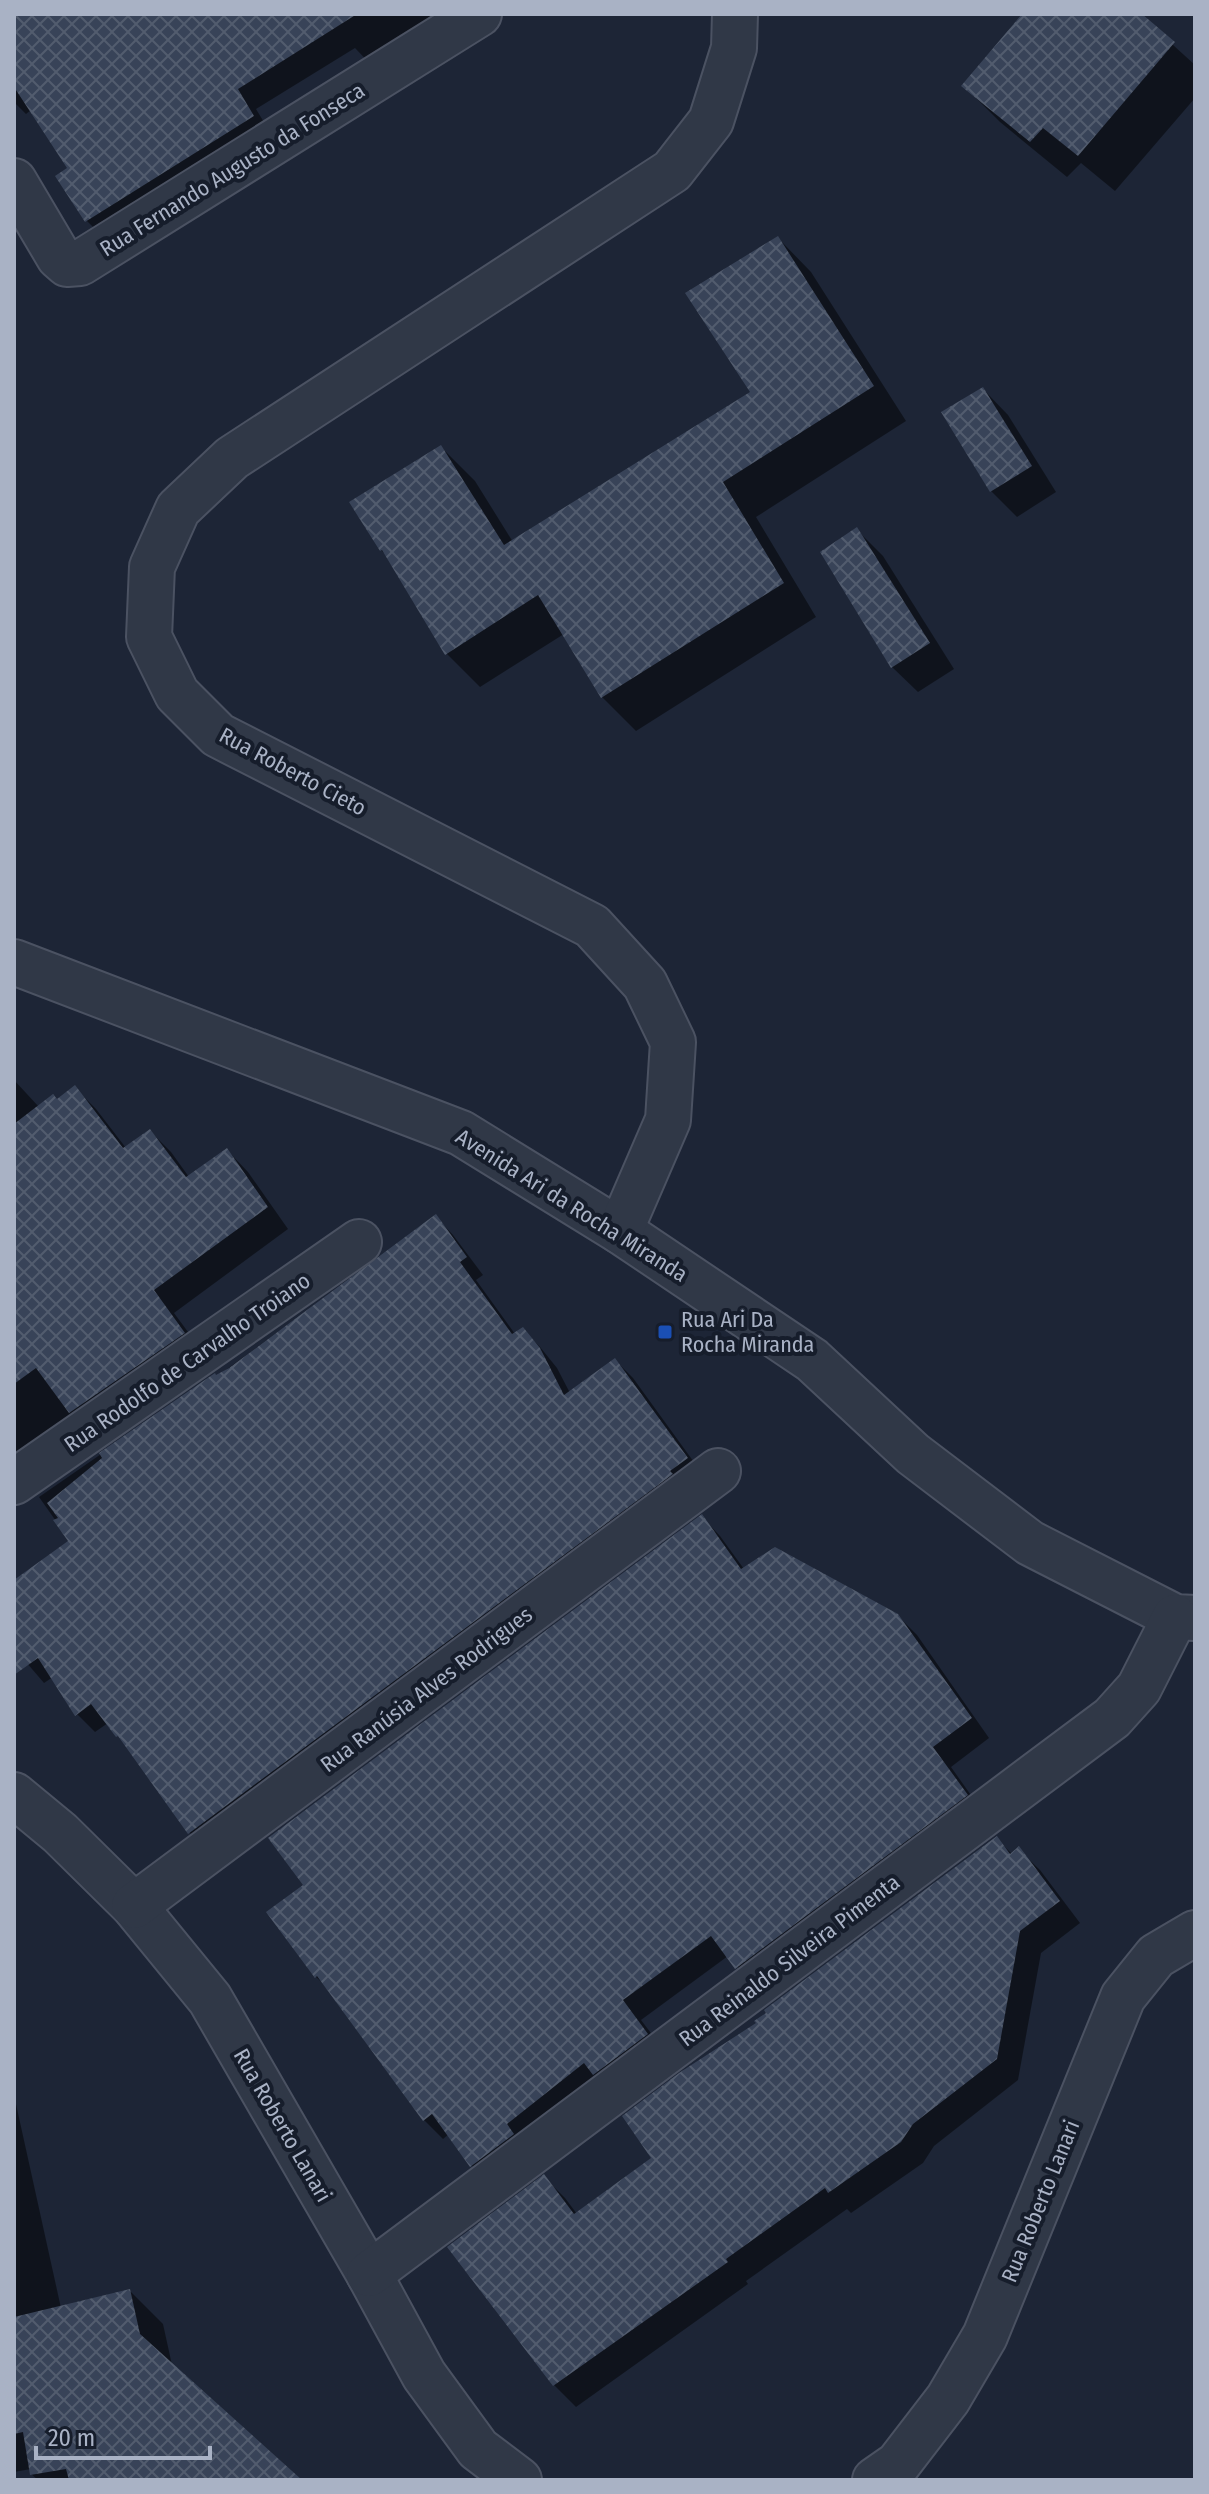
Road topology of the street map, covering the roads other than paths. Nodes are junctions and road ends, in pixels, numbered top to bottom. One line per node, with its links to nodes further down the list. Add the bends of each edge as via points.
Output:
1 (479, 14): 3 (street, Rua Fernando Augusto da Fonseca, via 80,263 67,264 59,257)
2 (735, 14): 5 (street, Rua Roberto Cieto, via 734,48 711,121 672,171 232,458 178,509 152,567 149,637 177,694 218,735 592,926 645,984 673,1042 668,1120)
3 (14, 181)
4 (14, 962): 5 (street, Avenida Ari da Rocha Miranda, via 461,1133)
5 (620, 1231): 9 (street, Avenida Ari da Rocha Miranda, via 812,1360 913,1454 1030,1543)
6 (359, 1242): 8 (street, Rua Rodolfo de Carvalho Troiano)
7 (718, 1471): 11 (street, Rua Ranúsia Alves Rodrigues)
8 (14, 1482)
9 (1185, 1617): 13 (street, Rua Reinaldo Silveira Pimenta, via 1139,1688 1112,1718)
10 (14, 1795): 11 (street, Rua Roberto Lanari)
11 (134, 1906): 13 (street, Rua Roberto Lanari, via 210,1999)
12 (1194, 1930): 15 (street, Rua Roberto Lanari, via 1156,1956 1123,1997 985,2336 948,2399 898,2464)
13 (369, 2274): 14 (street, Rua Roberto Lanari, via 424,2375 478,2449)
14 (519, 2480)
15 (875, 2480)

